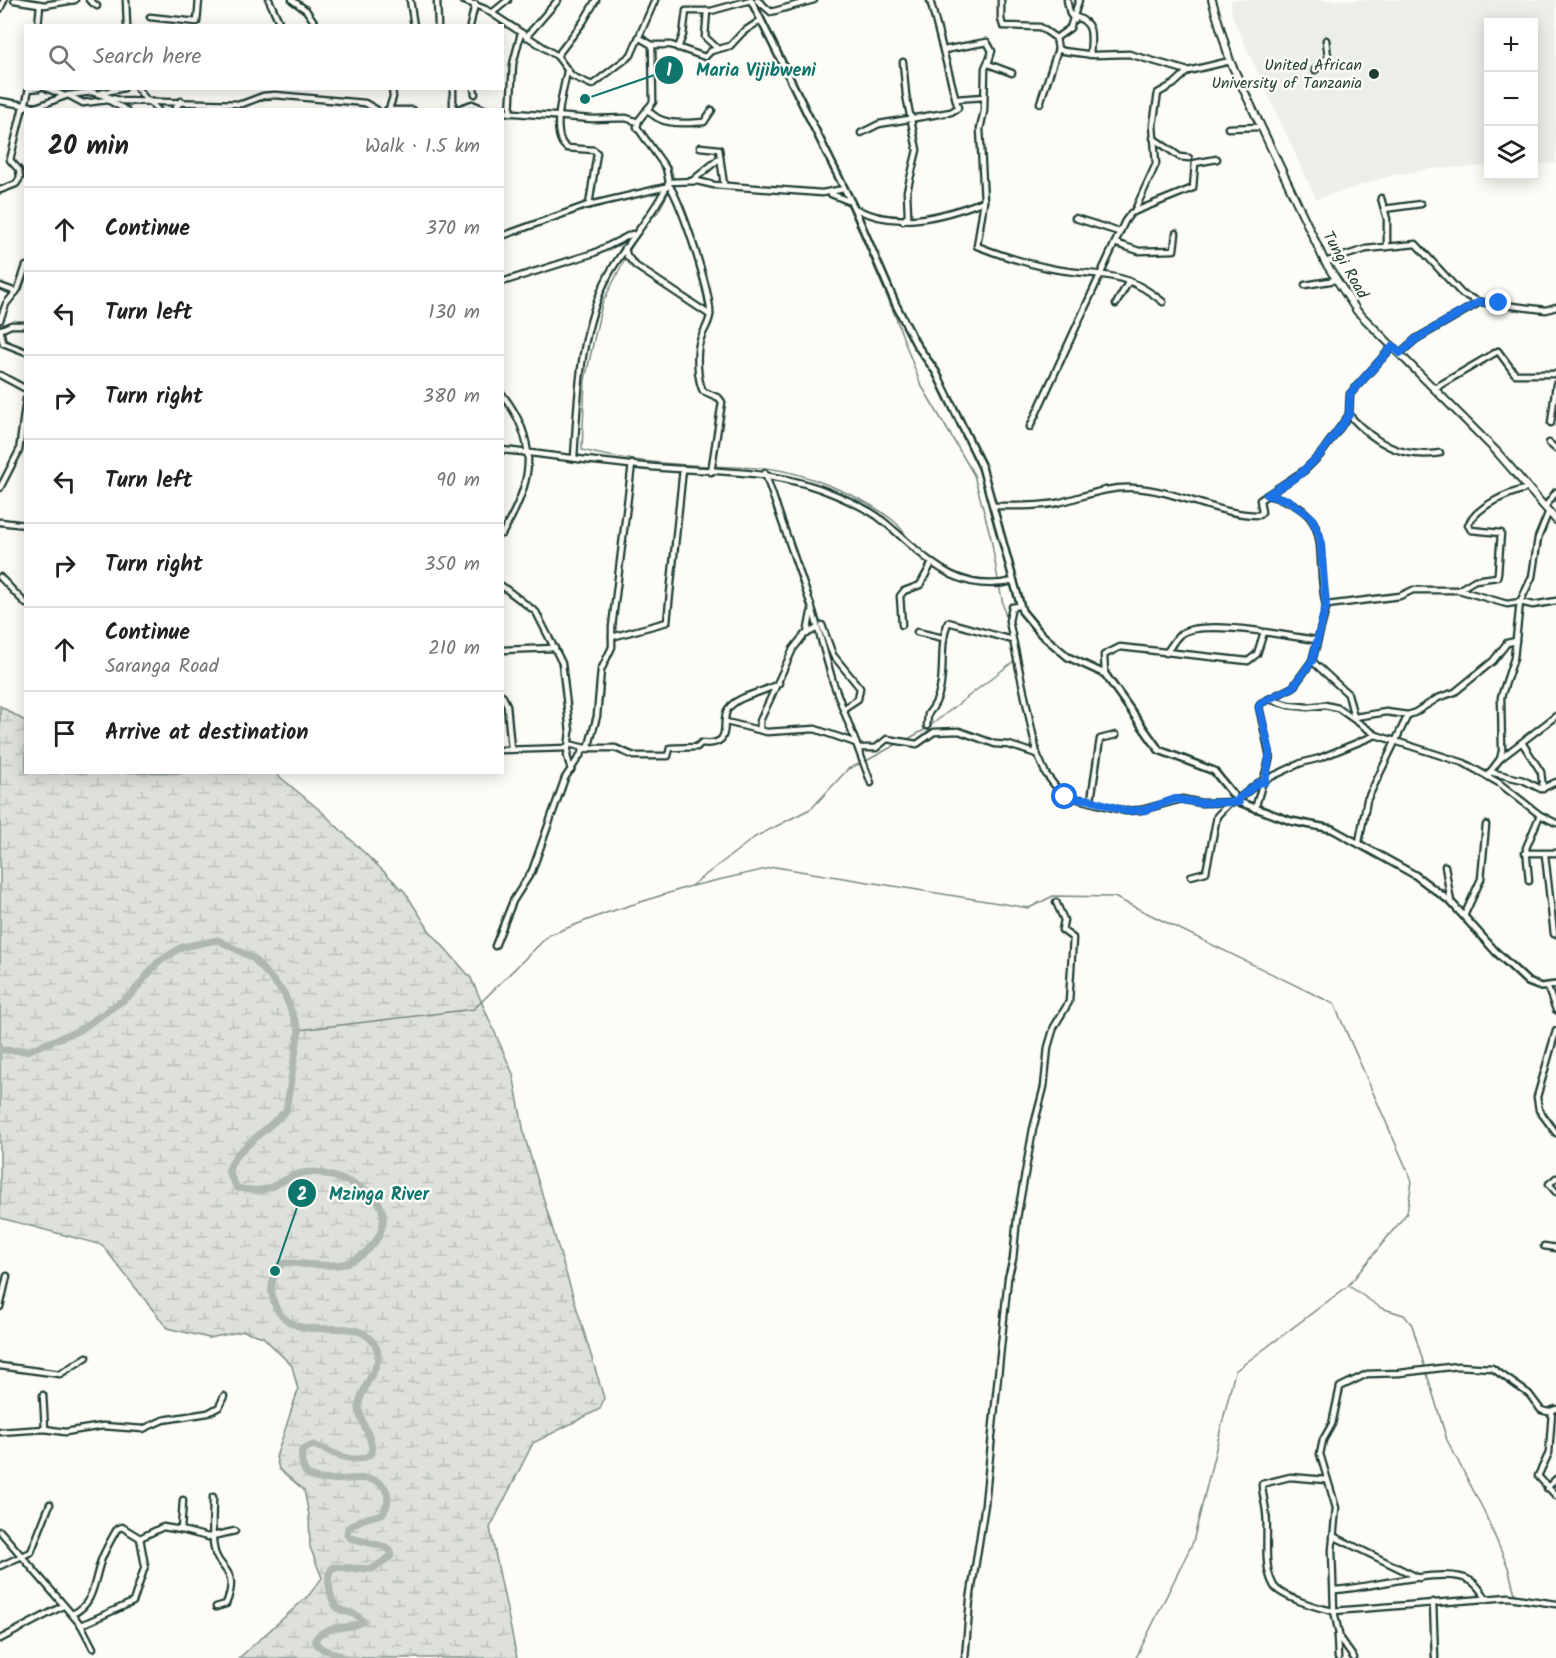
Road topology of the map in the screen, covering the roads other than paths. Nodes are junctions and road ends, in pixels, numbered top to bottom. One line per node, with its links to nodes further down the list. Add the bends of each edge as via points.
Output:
1 (4, 0): 28 (street)
2 (14, 0): 26 (street)
3 (75, 0): 24 (street)
4 (89, 0): 27 (street)
5 (126, 0): 35 (street)
6 (199, 0): 36 (street)
7 (269, 0): 37 (street)
8 (292, 0): 38 (street)
9 (410, 0): 39 (street)
10 (437, 0): 40 (street)
11 (462, 0): 25 (street)
12 (508, 0): 30 (street)
13 (558, 0): 42 (street)
14 (596, 0): 52 (street)
15 (655, 0): 43 (street)
16 (751, 0): 29 (street); 33 (street)
17 (757, 0): 18 (street, via 771,12)
18 (814, 0)
19 (930, 0): 50 (street)
20 (1001, 0): 44 (street, via 1003,26 1040,27)
21 (1067, 0): 32 (street)
22 (1079, 0): 32 (street)
23 (1212, 0): 54 (main road, Tungi Road)
24 (68, 1): 26 (street)
25 (472, 2): 30 (street); 41 (street)
26 (40, 5): 34 (street)
27 (97, 6)
28 (0, 9)
29 (707, 11): 47 (street, via 686,11); 48 (street, via 705,37)
30 (492, 13): 42 (street)
31 (150, 17): 36 (street)
32 (1075, 18): 44 (street, via 1066,33); 51 (street, via 1090,26)
33 (761, 20): 48 (street, via 730,46); 106 (street)
34 (38, 24)
35 (127, 24)
36 (198, 24)
37 (279, 24)
38 (316, 24)
39 (414, 24)
40 (438, 24)
41 (470, 24)
42 (523, 35): 52 (street); 89 (street, via 513,64)
43 (640, 38): 46 (street); 56 (street, via 631,56 596,84 578,80)
44 (1056, 38): 49 (street)
45 (1326, 40): 57 (street, via 1328,57)
46 (652, 45): 47 (street); 86 (street, via 653,102)
47 (678, 48): 48 (street, via 703,57)
48 (718, 49)
49 (1058, 49): 51 (street); 75 (street)
50 (944, 50): 53 (street, via 985,41 992,47); 69 (street)
51 (1090, 55): 58 (street, via 1129,54)
52 (557, 56): 56 (street)
53 (988, 61): 59 (street, via 989,65); 68 (street)
54 (1230, 61): 58 (street); 95 (main road, Tungi Road)
55 (903, 62): 91 (street)
56 (567, 70): 90 (street)
57 (1315, 70)
58 (1188, 71): 98 (street, via 1158,93)
59 (1011, 73)
60 (29, 90): 76 (street)
61 (51, 90): 67 (street)
62 (114, 90): 66 (street)
63 (139, 90): 73 (street)
64 (392, 90): 82 (street)
65 (453, 90): 83 (street)
66 (100, 93): 67 (street); 70 (street); 73 (street, via 118,101)
67 (67, 96): 70 (street, via 83,103); 76 (street, via 41,106)
68 (984, 97): 69 (street); 110 (street, via 980,129)
69 (956, 99): 91 (street, via 958,108 954,111)
70 (108, 100): 77 (street)
71 (181, 100): 73 (street); 74 (street, via 242,104 271,95); 79 (street)
72 (0, 101): 76 (street)
73 (148, 101): 78 (street)
74 (349, 102): 80 (street); 81 (street)
75 (1040, 103)
76 (24, 107): 93 (street)
77 (122, 108)
78 (156, 108)
79 (175, 108)
80 (350, 108)
81 (373, 108)
82 (388, 108)
83 (454, 108)
84 (460, 108): 85 (street, via 472,104)
85 (481, 108)
86 (647, 109): 87 (street, via 661,121 675,123 704,122); 92 (street)
87 (712, 110)
88 (504, 112): 89 (street)
89 (510, 113): 90 (street)
90 (558, 116): 92 (street, via 626,118); 113 (street, via 563,146 597,153)
91 (910, 118): 97 (street, via 877,124); 118 (street, via 917,153 907,191 908,216)
92 (638, 122): 104 (street, via 639,131 666,168)
93 (20, 124): 94 (street); 107 (street, via 10,160 19,170 20,178 16,184)
94 (24, 127)
95 (1260, 127): 96 (street); 128 (main road, Tungi Road)
96 (1228, 128)
97 (861, 133)
98 (1153, 138): 101 (street, via 1180,157); 116 (street, via 1156,164)
99 (700, 147): 100 (street, via 718,148)
100 (720, 158): 103 (street); 105 (street)
101 (1189, 158)
102 (1217, 159): 116 (street, via 1195,163 1192,188)
103 (692, 181): 104 (street); 105 (street)
104 (668, 184): 113 (street); 120 (street); 141 (street, via 705,280)
105 (724, 185): 108 (street)
106 (844, 189): 108 (street); 111 (street)
107 (0, 190)
108 (830, 193): 111 (street)
109 (1381, 198): 115 (street)
110 (984, 201): 118 (street, via 957,212); 130 (street, via 977,246 1047,268)
111 (851, 202): 114 (street)
112 (1422, 204): 115 (street)
113 (589, 205): 122 (street)
114 (854, 208): 118 (street, via 872,216); 174 (street, via 901,315 936,372 982,467)
115 (1384, 209): 124 (street)
116 (1134, 212): 119 (street)
117 (1075, 218): 119 (street)
118 (903, 220)
119 (1119, 232): 123 (street)
120 (634, 233): 125 (street); 132 (street, via 594,253)
121 (1176, 233): 123 (street, via 1174,250 1138,251)
122 (504, 235)
123 (1115, 243): 130 (street)
124 (1387, 247): 128 (street); 138 (street, via 1416,244 1462,294)
125 (625, 248): 126 (street); 127 (street)
126 (619, 259): 127 (street); 165 (street, via 603,285 584,352 576,399)
127 (631, 261): 141 (street)
128 (1324, 262): 131 (main road, Tungi Road)
129 (24, 271): 136 (street)
130 (1102, 273): 133 (street); 157 (street)
131 (1336, 280): 134 (street); 145 (main road, Tungi Road, via 1357,312)
132 (504, 281)
133 (1129, 281): 137 (street); 139 (street)
134 (1305, 285)
135 (0, 286): 136 (street)
136 (16, 292): 142 (street)
137 (1163, 302)
138 (1479, 302): 140 (street, via 1546,310); 147 (street, via 1416,339)
139 (1116, 304)
140 (1556, 307)
141 (710, 315): 168 (street, via 698,355 701,388 722,402)
142 (0, 320)
143 (24, 325): 144 (street)
144 (0, 329): 146 (street, via 3,343)
145 (1393, 346): 147 (main road, Tungi Road); 154 (street, via 1350,394)
146 (24, 351)
147 (1400, 353): 152 (main road, Tungi Road)
148 (1556, 374): 152 (street, via 1514,374 1498,351)
149 (0, 375): 151 (street)
150 (1556, 384): 156 (street)
151 (24, 388)
152 (1435, 388): 171 (main road, Tungi Road)
153 (504, 397): 162 (street)
154 (1349, 415): 163 (street, via 1365,433 1412,455); 173 (street, via 1305,470)
155 (24, 423): 161 (street)
156 (1551, 423)
157 (1030, 427)
158 (1549, 443): 159 (street)
159 (1556, 449)
160 (504, 450): 162 (street)
161 (19, 451): 164 (street); 170 (street)
162 (530, 453): 165 (street); 179 (street, via 524,492)
163 (1440, 453)
164 (24, 454)
165 (574, 458): 166 (street)
166 (632, 465): 167 (street); 197 (street)
167 (683, 469): 168 (street); 197 (street, via 667,621)
168 (711, 472): 169 (street)
169 (765, 473): 180 (street, via 809,484 862,507); 190 (street)
170 (0, 488)
171 (1529, 488): 175 (main road, Tungi Road); 184 (street, via 1479,511 1471,520 1471,530 1502,533 1498,573 1497,577 1475,580)
172 (1556, 492): 175 (street)
173 (1267, 495): 174 (street, via 1260,500 1259,515 1131,488 1101,491 1057,503); 189 (street, via 1288,500 1311,517 1320,536)
174 (993, 506): 182 (street)
175 (1547, 509): 176 (main road, Tungi Road); 187 (street, via 1532,577)
176 (1556, 520)
177 (0, 522): 178 (street)
178 (24, 525)
179 (504, 530)
180 (932, 563): 182 (street, via 968,582 999,585); 191 (street, via 920,585 904,591 900,597)
181 (0, 577): 186 (street)
182 (1014, 581): 188 (street)
183 (504, 588): 202 (street, via 536,612)
184 (1459, 590): 187 (street, via 1504,603); 189 (street, via 1413,590 1400,596)
185 (1556, 601): 187 (street, via 1533,605)
186 (24, 602)
187 (1520, 602): 201 (street)
188 (1019, 606): 199 (street, via 1009,612); 206 (street, via 1041,634 1068,657)
189 (1326, 606): 200 (street)
190 (812, 607): 193 (street); 196 (street)
191 (902, 625)
192 (822, 626): 210 (street, via 828,646 860,688 858,699)
193 (816, 629): 196 (street); 210 (street)
194 (1260, 631): 204 (street, via 1187,631)
195 (916, 632): 198 (street)
196 (807, 634): 207 (street, via 793,649)
197 (612, 637): 224 (street, via 610,654 601,670 597,716)
198 (944, 638): 199 (street, via 951,621); 215 (street, via 941,692 936,708 928,714)
199 (1012, 640): 226 (street)
200 (1316, 640): 204 (street, via 1264,632 1257,654 1248,661); 205 (street)
201 (1516, 641): 211 (street, via 1508,643 1493,661 1455,692); 227 (street, via 1501,697)
202 (555, 648): 203 (street); 221 (street, via 565,675)
203 (504, 650)
204 (1166, 653): 206 (street, via 1117,648 1104,655)
205 (1312, 661): 209 (street, via 1293,687); 212 (street, via 1348,694)
206 (1105, 674): 235 (street, via 1159,750 1214,771)
207 (778, 683): 214 (street, via 734,704 726,712); 216 (street, via 760,721)
208 (504, 697): 223 (street)
209 (1269, 699): 212 (street, via 1294,706 1331,705); 230 (street, via 1259,707 1270,752)
210 (843, 709): 222 (street)
211 (1408, 715): 212 (street, via 1390,712); 219 (street)
212 (1355, 717): 218 (street)
213 (1555, 719): 220 (street)
214 (726, 722): 216 (street); 224 (street, via 726,730 716,741 697,747 670,748 668,756 634,756 615,748)
215 (927, 726)
216 (760, 730): 222 (street, via 815,729)
217 (1116, 735): 234 (street, via 1100,738)
218 (1376, 735): 219 (street); 230 (street, via 1301,763)
219 (1397, 743): 229 (street); 241 (street, via 1367,800)
220 (1523, 744): 227 (street); 233 (street, via 1541,772)
221 (568, 746): 223 (street); 224 (street); 228 (street)
222 (858, 746): 226 (street, via 876,748 887,739 917,744 934,732 953,731); 232 (street)
223 (512, 749): 225 (street)
224 (587, 749): 228 (street)
225 (504, 750)
226 (1037, 754): 234 (street, via 1062,795)
227 (1500, 759): 229 (street)
228 (571, 770): 253 (street, via 560,788 532,871 513,901)
229 (1488, 774): 233 (street, via 1523,780); 238 (street)
230 (1265, 782): 235 (street, via 1258,783); 237 (street)
231 (1556, 782): 233 (street)
232 (872, 783)
233 (1543, 789)
234 (1091, 800): 236 (street, via 1125,811 1145,810 1175,799)
235 (1238, 801): 236 (street); 237 (street)
236 (1230, 802): 246 (street, via 1217,816 1206,872)
237 (1255, 809): 241 (street, via 1332,829)
238 (1540, 815): 239 (street); 242 (street)
239 (1556, 823)
240 (1486, 825): 251 (street, via 1481,879)
241 (1359, 842): 250 (street, via 1415,875)
242 (1525, 852): 244 (street); 247 (street)
243 (1556, 852): 244 (street)
244 (1545, 855): 248 (street)
245 (1445, 866): 250 (street)
246 (1191, 876)
247 (1529, 881)
248 (1553, 890): 252 (street)
249 (1056, 902): 300 (street, via 1064,920 1062,930 1073,938 1070,994 1068,1009 1054,1027 1048,1047 1044,1087 1017,1218)
250 (1450, 902): 251 (street)
251 (1464, 916): 254 (street, via 1528,982)
252 (1554, 934)
253 (495, 946)
254 (1547, 986): 255 (street); 256 (street)
255 (1556, 986)
256 (1556, 1010)
257 (1556, 1031): 258 (street, via 1537,1100 1539,1110)
258 (1556, 1133)
259 (1556, 1178): 260 (street, via 1549,1184)
260 (1556, 1192)
261 (1544, 1246): 262 (street)
262 (1556, 1248)
263 (8, 1276): 264 (street)
264 (0, 1308)
265 (87, 1357): 266 (street, via 60,1374)
266 (0, 1366)
267 (43, 1395): 270 (street)
268 (224, 1396): 270 (street, via 219,1407 208,1413 162,1420 143,1429)
269 (1554, 1410): 273 (street, via 1541,1410 1529,1394 1492,1368 1458,1366 1362,1375 1343,1384 1337,1394 1332,1424 1320,1449); 274 (street, via 1549,1453 1538,1474)
270 (45, 1429): 271 (street)
271 (0, 1432)
272 (1556, 1479): 274 (street)
273 (1326, 1480): 282 (street, via 1335,1503); 294 (street, via 1290,1477 1265,1482 1262,1487 1268,1564 1274,1585 1309,1605)
274 (1547, 1488): 275 (street)
275 (1556, 1496)
276 (213, 1497): 283 (street)
277 (183, 1500): 279 (street)
278 (50, 1504): 285 (street, via 31,1552)
279 (181, 1530): 283 (street); 284 (street, via 163,1527)
280 (0, 1531): 285 (street)
281 (235, 1531): 283 (street)
282 (1333, 1536): 287 (street); 288 (street)
283 (214, 1537): 293 (street, via 215,1554 230,1577 226,1604)
284 (140, 1539): 295 (street, via 122,1527 117,1529 91,1595 80,1611); 296 (street, via 144,1566 134,1602)
285 (24, 1557): 286 (street); 292 (street)
286 (0, 1566)
287 (1419, 1578): 288 (street); 289 (street, via 1441,1574 1461,1577 1471,1581)
288 (1334, 1590): 294 (street)
289 (1486, 1599): 290 (street); 291 (street, via 1525,1598)
290 (1433, 1602): 294 (street); 303 (street)
291 (1556, 1604)
292 (63, 1606): 295 (street); 298 (street)
293 (216, 1606)
294 (1334, 1611): 297 (street)
295 (72, 1614): 296 (street)
296 (81, 1625): 299 (street)
297 (1336, 1627): 301 (street); 302 (street)
298 (0, 1639)
299 (93, 1648)
300 (965, 1658)
301 (1338, 1658)
302 (1353, 1658)
303 (1435, 1658)

